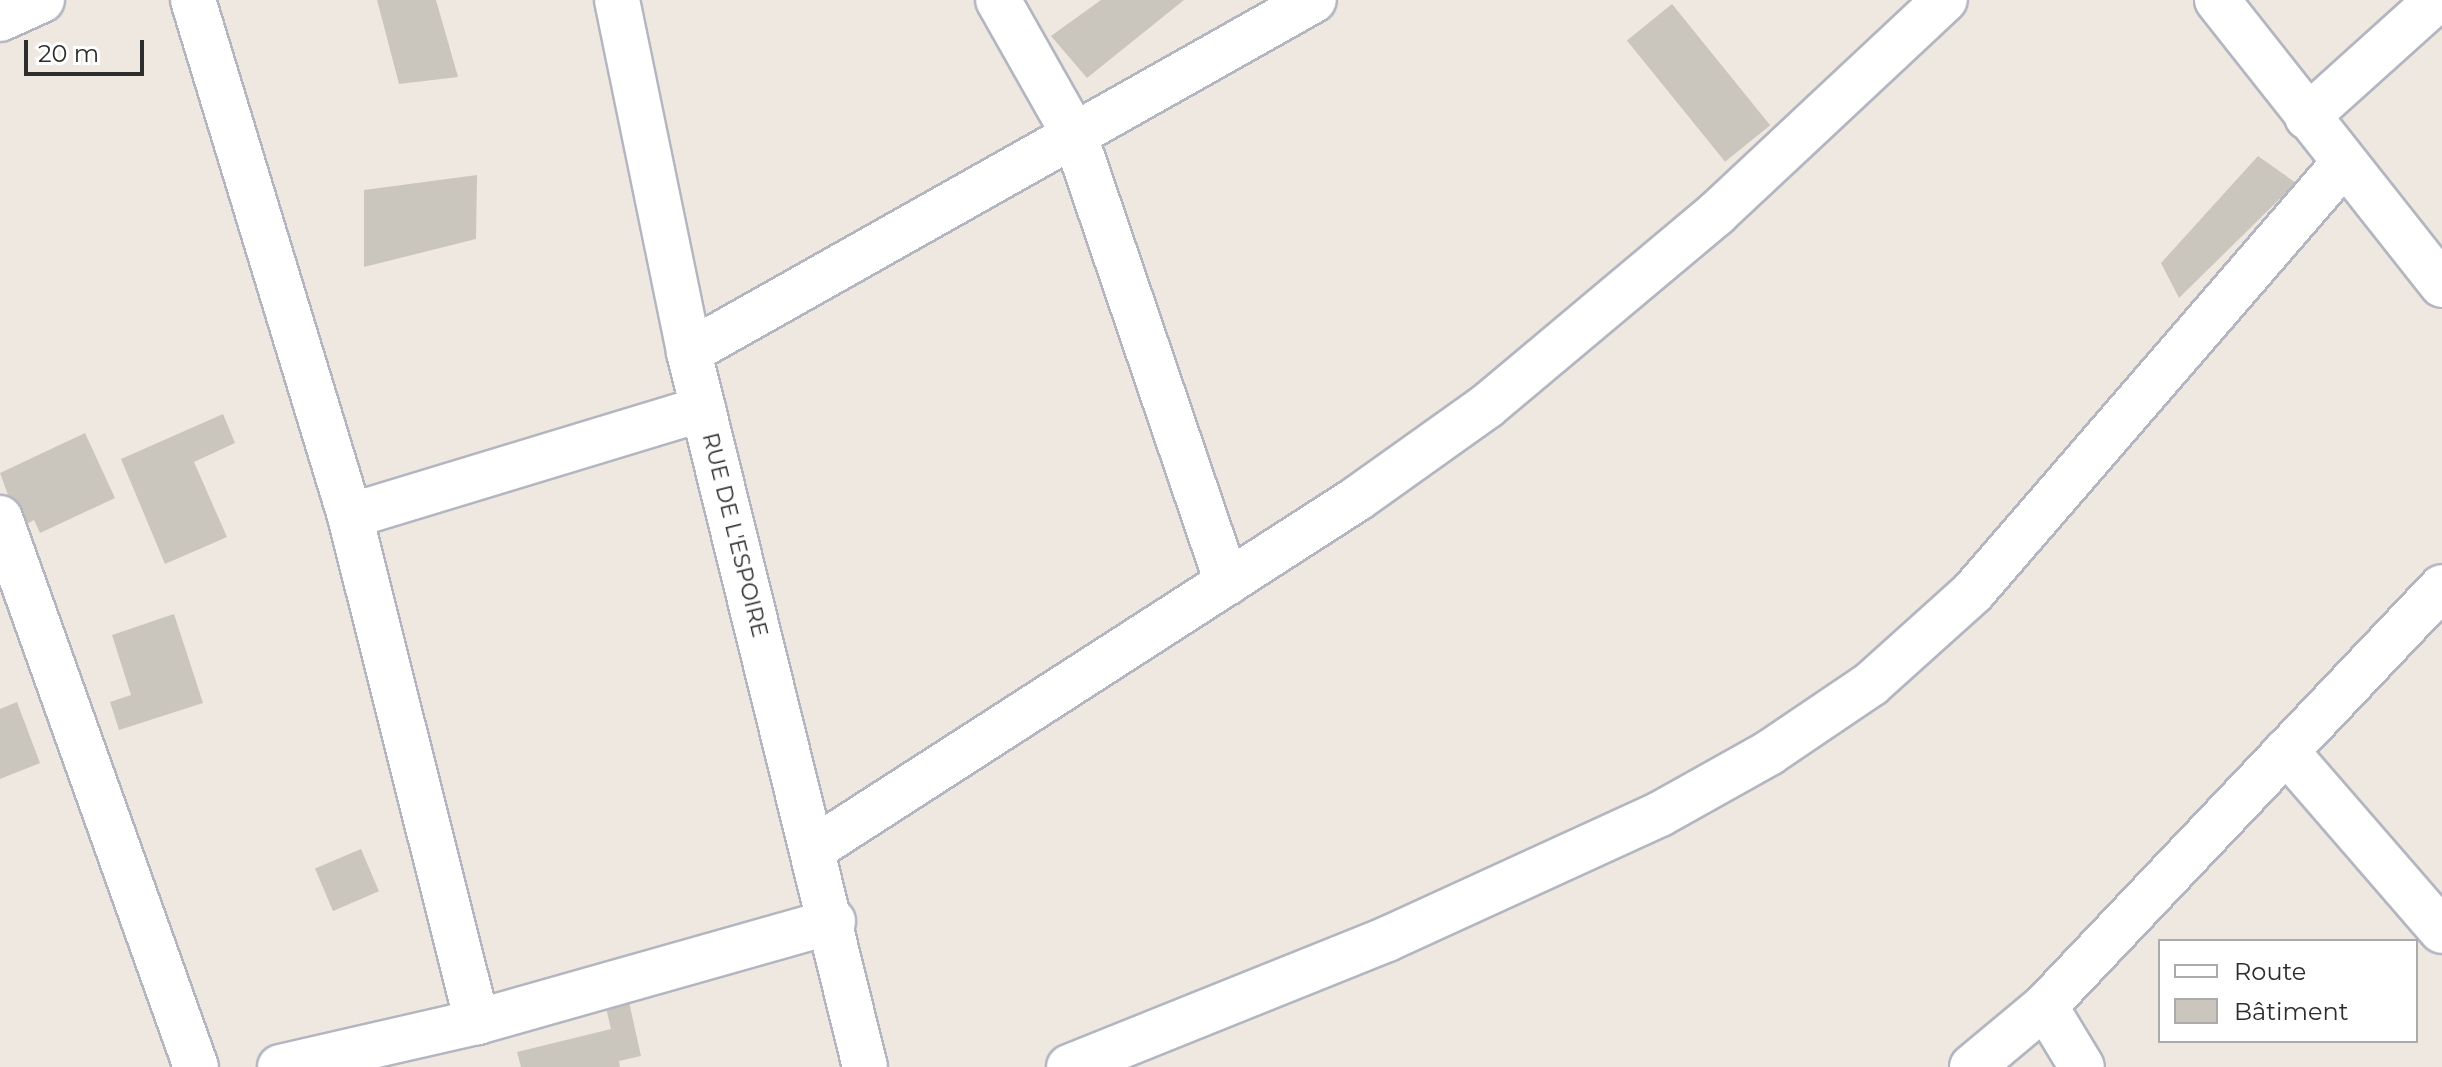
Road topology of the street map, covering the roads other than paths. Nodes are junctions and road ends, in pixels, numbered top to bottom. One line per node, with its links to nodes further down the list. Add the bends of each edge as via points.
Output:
1 (42, 0): 9 (street)
2 (193, 0): 16 (street)
3 (617, 0): 14 (street, RUE DE L'ESPOIRE)
4 (998, 0): 11 (street)
5 (1314, 0): 11 (street)
6 (1945, 0): 18 (street, via 1717,213 1487,406)
7 (2217, 0): 10 (street)
8 (2437, 0): 10 (street)
9 (0, 19)
10 (2307, 117): 12 (street)
11 (1075, 136): 14 (street); 18 (street)
12 (2344, 163): 13 (street); 29 (street, via 1973,592 1871,684 1769,753 1660,814 1387,939)
13 (2442, 285)
14 (689, 352): 15 (street, RUE DE L'ESPOIRE)
15 (703, 409): 16 (street); 21 (street, RUE DE L'ESPOIRE)
16 (350, 516): 25 (street)
17 (0, 518): 26 (street)
18 (1227, 583): 21 (street)
19 (2442, 587): 20 (street)
20 (2286, 751): 23 (street); 24 (street)
21 (815, 848): 22 (street, RUE DE L'ESPOIRE)
22 (833, 921): 25 (street); 28 (street, RUE DE L'ESPOIRE)
23 (2442, 931)
24 (2045, 1006): 30 (street); 31 (street)
25 (477, 1022): 27 (street)
26 (196, 1067)
27 (280, 1067)
28 (865, 1067)
29 (1069, 1067)
30 (1972, 1067)
31 (2082, 1067)

